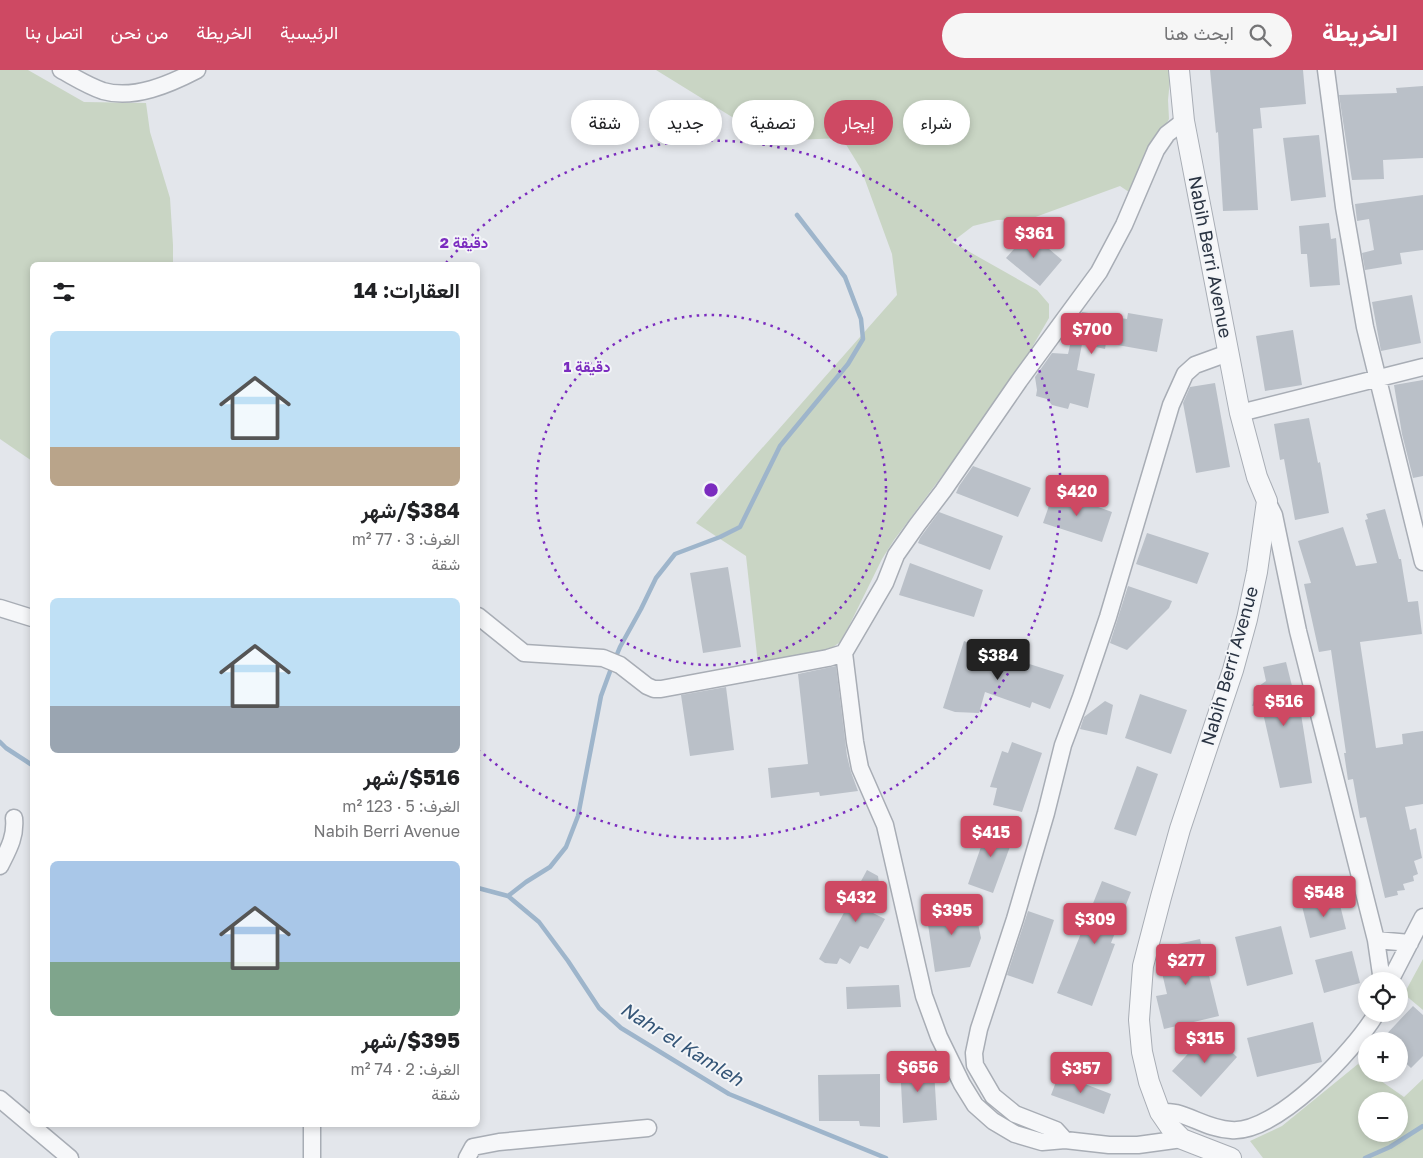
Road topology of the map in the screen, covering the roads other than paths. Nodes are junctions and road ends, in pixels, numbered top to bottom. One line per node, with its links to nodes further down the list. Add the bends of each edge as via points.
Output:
1 (61, 70): 2 (street, via 104,91 124,94 148,90)
2 (197, 70)
3 (1180, 70): 5 (street, Nabih Berri Avenue)
4 (1326, 70): 8 (street, via 1346,216)
5 (1184, 121): 6 (street, Nabih Berri Avenue); 15 (street, via 1166,134 1156,150 1124,225 1099,272 896,555 884,583)
6 (1228, 353): 9 (street, Nabih Berri Avenue); 31 (street, via 1195,365 1185,374 1171,404 1108,617 1063,744 1015,918 978,1029 975,1065 992,1096 1015,1114 1056,1130)
7 (1423, 367): 8 (street)
8 (1378, 378): 9 (street); 11 (street)
9 (1240, 413): 10 (street, Nabih Berri Avenue)
10 (1267, 501): 19 (street, via 1274,515 1298,631); 25 (street, Nabih Berri Avenue, via 1258,572 1247,619 1180,829 1144,966 1139,1020 1142,1052)
11 (1423, 562)
12 (0, 608): 13 (street)
13 (30, 617)
14 (480, 618): 15 (street, via 524,653 602,658 620,665 654,689)
15 (844, 653): 31 (street, via 860,768 885,825 924,996 939,1037 975,1105 993,1120 1015,1134 1042,1142)
16 (14, 818): 17 (street, via 13,841)
17 (0, 866)
18 (1423, 917): 20 (street)
19 (1376, 940): 20 (street); 21 (street)
20 (1410, 943): 22 (street)
21 (1381, 972)
22 (1395, 972)
23 (1370, 1022): 25 (street, via 1352,1048 1295,1101 1270,1120 1251,1129 1232,1131 1205,1125 1176,1113)
24 (0, 1098): 26 (street)
25 (1160, 1112): 30 (street, Nabih Berri Avenue)
26 (30, 1124)
27 (34, 1127): 32 (street)
28 (312, 1127): 33 (street)
29 (648, 1128): 34 (street, via 499,1142 473,1147)
30 (1182, 1139): 31 (street, via 1138,1145); 35 (street, Nabih Berri Avenue)
31 (1065, 1140)
32 (70, 1158)
33 (312, 1158)
34 (467, 1158)
35 (1231, 1158)

